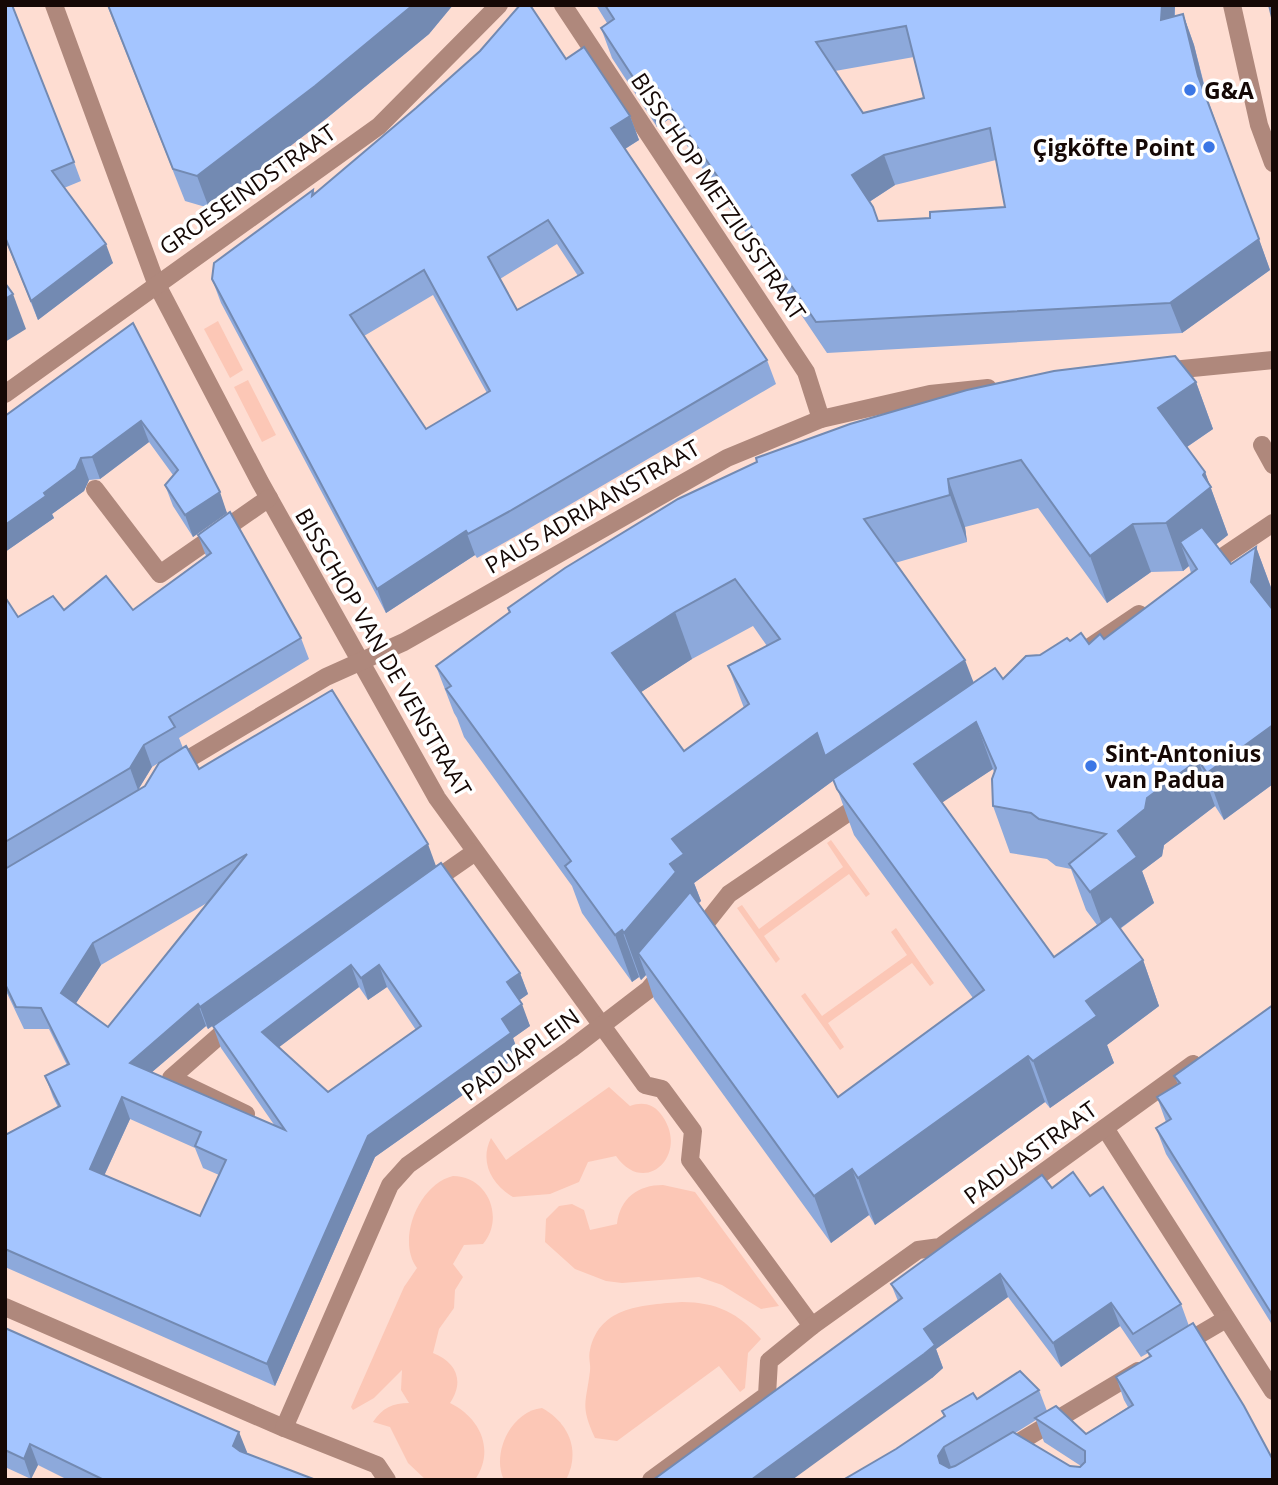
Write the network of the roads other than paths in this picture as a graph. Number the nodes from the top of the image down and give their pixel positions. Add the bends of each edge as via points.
1 (54, 5) edge
2 (499, 5) edge
3 (563, 5) edge
4 (1232, 5) edge
5 (1273, 163) edge
6 (156, 283) junction
7 (1273, 360) edge
8 (1150, 372) edge
9 (1012, 386) edge
10 (5, 394) edge
11 (821, 419) junction
12 (1262, 445) dead end
13 (1273, 466) edge
14 (95, 489) dead end
15 (269, 498) junction
16 (1273, 523) edge
17 (1193, 577) edge
18 (1159, 600) edge
19 (359, 661) junction
20 (1068, 662) edge
21 (158, 776) edge
22 (875, 794) edge
23 (475, 852) junction
24 (414, 895) edge
25 (245, 1015) edge
26 (600, 1027) junction
27 (1208, 1054) edge
28 (246, 1114) edge
29 (1105, 1128) junction
30 (5, 1307) edge
31 (1226, 1319) junction
32 (812, 1326) junction
33 (1273, 1391) edge
34 (284, 1428) junction
35 (1021, 1441) junction
36 (1042, 1454) edge
37 (990, 1460) edge
38 (387, 1480) edge
39 (651, 1480) edge

1 - 6 street, BISSCHOP VAN DE VENSTRAAT
2 - 6 street, GROESEINDSTRAAT via 379,126
3 - 11 street, BISSCHOP METZIUSSTRAAT via 806,372
4 - 5 street via 1259,125
6 - 10 street, GROESEINDSTRAAT
6 - 15 street, BISSCHOP VAN DE VENSTRAAT
7 - 8 street
9 - 11 street, PAUS ADRIAANSTRAAT via 930,394
11 - 19 street, PAUS ADRIAANSTRAAT via 727,457 404,642
12 - 13 street
14 - 15 street via 160,574
15 - 19 street, BISSCHOP VAN DE VENSTRAAT
16 - 17 street
18 - 20 street
19 - 21 street, PAUS ADRIAANSTRAAT
19 - 23 street, BISSCHOP VAN DE VENSTRAAT via 437,798
22 - 26 street via 729,894 648,990
23 - 24 street
23 - 26 street, BISSCHOP VAN DE VENSTRAAT
25 - 28 street via 171,1078
26 - 32 street, PADUAPLEIN via 645,1085 662,1089 693,1131 690,1160
26 - 34 street, PADUAPLEIN via 398,1174
27 - 29 street, PADUASTRAAT
29 - 31 street
29 - 32 street, PADUASTRAAT via 940,1247 918,1250
30 - 34 street
31 - 33 street
31 - 35 street
32 - 39 street via 769,1361 766,1395
34 - 38 street via 377,1465
35 - 36 street
35 - 37 street

